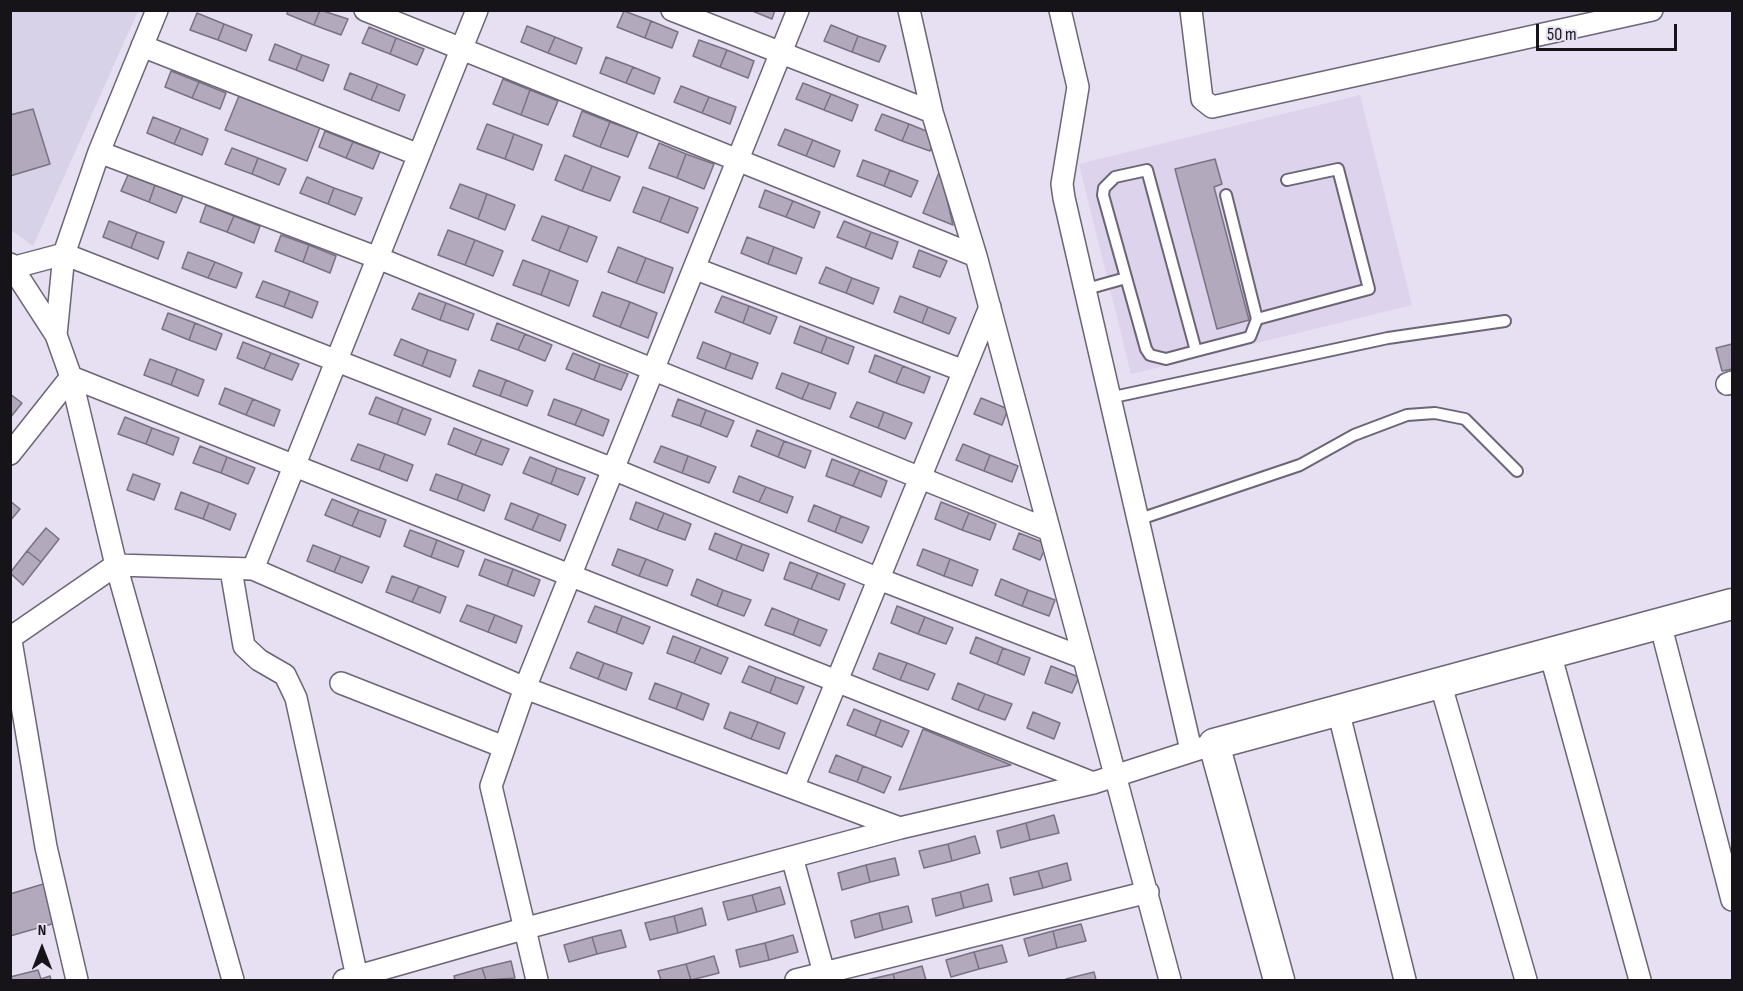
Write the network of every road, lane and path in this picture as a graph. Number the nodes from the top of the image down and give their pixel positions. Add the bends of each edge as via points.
1 (157, 10) edge
2 (364, 10) edge
3 (477, 10) edge
4 (672, 10) edge
5 (798, 10) edge
6 (909, 10) edge
7 (1060, 10) edge
8 (1191, 10) edge
9 (1652, 10) edge
10 (142, 46) junction
11 (461, 49) junction
12 (781, 53) junction
13 (932, 112) junction
14 (99, 152) junction
15 (419, 155) junction
16 (736, 159) junction
17 (1287, 180) dead end
18 (1226, 195) dead end
19 (64, 254) junction
20 (976, 256) junction
21 (378, 258) junction
22 (12, 268) edge
23 (696, 269) junction
24 (1126, 278) junction
25 (1083, 290) junction
26 (990, 308) junction
27 (1257, 319) junction
28 (1505, 321) dead end
29 (56, 336) junction
30 (1196, 351) junction
31 (337, 361) junction
32 (655, 368) junction
33 (964, 371) junction
34 (71, 377) junction
35 (1108, 398) junction
36 (10, 454) edge
37 (295, 466) junction
38 (613, 469) junction
39 (1517, 471) dead end
40 (920, 477) junction
41 (1137, 520) junction
42 (1049, 530) junction
43 (116, 565) junction
44 (253, 569) junction
45 (231, 570) junction
46 (570, 576) junction
47 (879, 579) junction
48 (1732, 604) edge
49 (1660, 623) junction
50 (11, 636) edge
51 (1550, 653) junction
52 (1081, 657) junction
53 (837, 682) junction
54 (1440, 682) junction
55 (341, 683) dead end
56 (525, 688) junction
57 (1338, 710) junction
58 (504, 747) junction
59 (1202, 747) junction
60 (1114, 775) junction
61 (1093, 783) junction
62 (793, 788) junction
63 (900, 828) junction
64 (792, 857) junction
65 (1148, 892) junction
66 (1732, 900) edge
67 (523, 929) junction
68 (825, 977) edge
69 (350, 979) edge
70 (77, 981) edge
71 (233, 981) edge
72 (537, 981) edge
73 (796, 981) edge
74 (1170, 981) edge
75 (1280, 981) edge
76 (1405, 981) edge
77 (1526, 981) edge
78 (1640, 981) edge

1 - 10 street
2 - 11 street
3 - 11 street
4 - 12 street
5 - 12 street
6 - 13 street
7 - 25 street via 1078,87 1062,184
8 - 9 street via 1202,99 1212,107
10 - 14 street
10 - 15 street
11 - 15 street
11 - 16 street
12 - 13 street
12 - 16 street
13 - 20 street
14 - 19 street
14 - 21 street
15 - 21 street
16 - 20 street
16 - 23 street
17 - 27 lane via 1338,169 1369,289
18 - 27 lane
19 - 22 street
19 - 29 street
19 - 31 street
20 - 26 street
21 - 31 street
21 - 32 street
22 - 29 street
23 - 32 street
23 - 33 street
24 - 25 lane
24 - 30 lane via 1150,355 1166,358
24 - 30 lane via 1104,188 1115,177 1147,170
25 - 35 street
26 - 33 street
26 - 42 street
27 - 30 lane via 1250,337
28 - 35 lane via 1388,338
29 - 34 street
31 - 37 street
31 - 38 street
32 - 38 street
32 - 40 street
33 - 40 street
34 - 36 street
34 - 37 street
34 - 43 street
35 - 41 street
37 - 44 street
37 - 46 street
38 - 46 street
38 - 47 street
39 - 41 lane via 1465,419 1435,413 1407,415 1354,435 1300,465
40 - 42 street
40 - 47 street
41 - 59 street
42 - 52 street
43 - 45 street
43 - 50 street
43 - 71 street
44 - 45 street
44 - 56 street
45 - 69 street via 244,646 285,675 296,698
46 - 53 street
46 - 56 street
47 - 52 street
47 - 53 street
48 - 49 street
49 - 51 street
49 - 66 street
50 - 70 street via 46,847
51 - 54 street
51 - 78 street
52 - 60 street
53 - 61 street
53 - 62 street
54 - 57 street
54 - 77 street
55 - 58 street
56 - 58 street
56 - 62 street
57 - 59 street
57 - 76 street
58 - 67 street via 491,786
59 - 60 street
59 - 75 street
60 - 61 street
60 - 65 street
61 - 63 street
62 - 63 street
63 - 64 street
64 - 67 street
64 - 68 street
65 - 68 street
65 - 74 street
67 - 69 street
67 - 72 street
68 - 73 street

